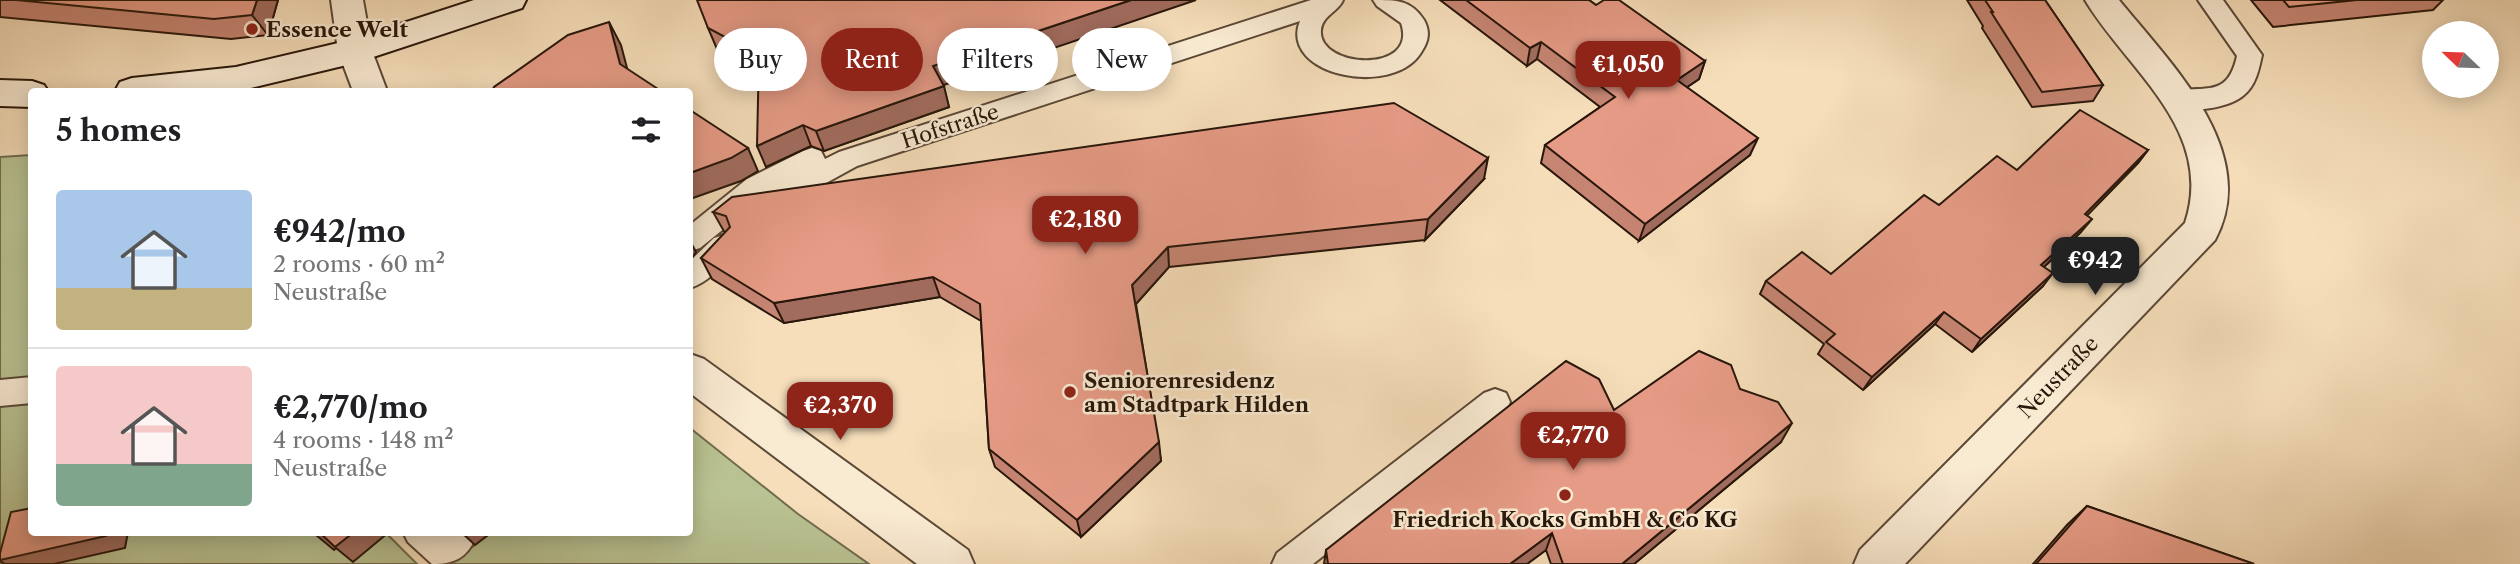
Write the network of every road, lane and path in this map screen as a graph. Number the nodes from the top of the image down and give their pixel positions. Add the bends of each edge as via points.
1 (347, 0) edge
2 (510, 0) edge
3 (1385, 0) edge
4 (2101, 0) edge
5 (2210, 0) edge
6 (1333, 1) edge
7 (355, 51) junction
8 (158, 88) edge
9 (368, 88) edge
10 (0, 93) edge
11 (28, 94) edge
12 (2178, 100) junction
13 (829, 149) edge
14 (777, 200) edge
15 (693, 238) edge
16 (724, 246) edge
17 (693, 274) edge
18 (693, 373) edge
19 (28, 390) edge
20 (0, 393) edge
21 (1495, 402) dead end
22 (423, 536) edge
23 (459, 539) dead end
24 (952, 564) edge
25 (1288, 564) edge
26 (1876, 564) edge

1 - 7 street
2 - 7 street
3 - 6 lane, Hofstraße via 1406,13 1416,36 1404,59 1373,71 1337,66 1312,46 1310,21
4 - 12 street, Neustraße
5 - 12 lane via 2250,55 2247,73 2239,88 2219,96
6 - 14 lane, Hofstraße via 848,159
7 - 8 street via 236,79
7 - 9 street
10 - 11 street
12 - 26 street, Neustraße via 2208,156 2211,194 2202,230
13 - 15 lane via 756,186
16 - 17 lane
18 - 24 street
19 - 20 lane
21 - 25 lane
22 - 23 lane via 442,553

